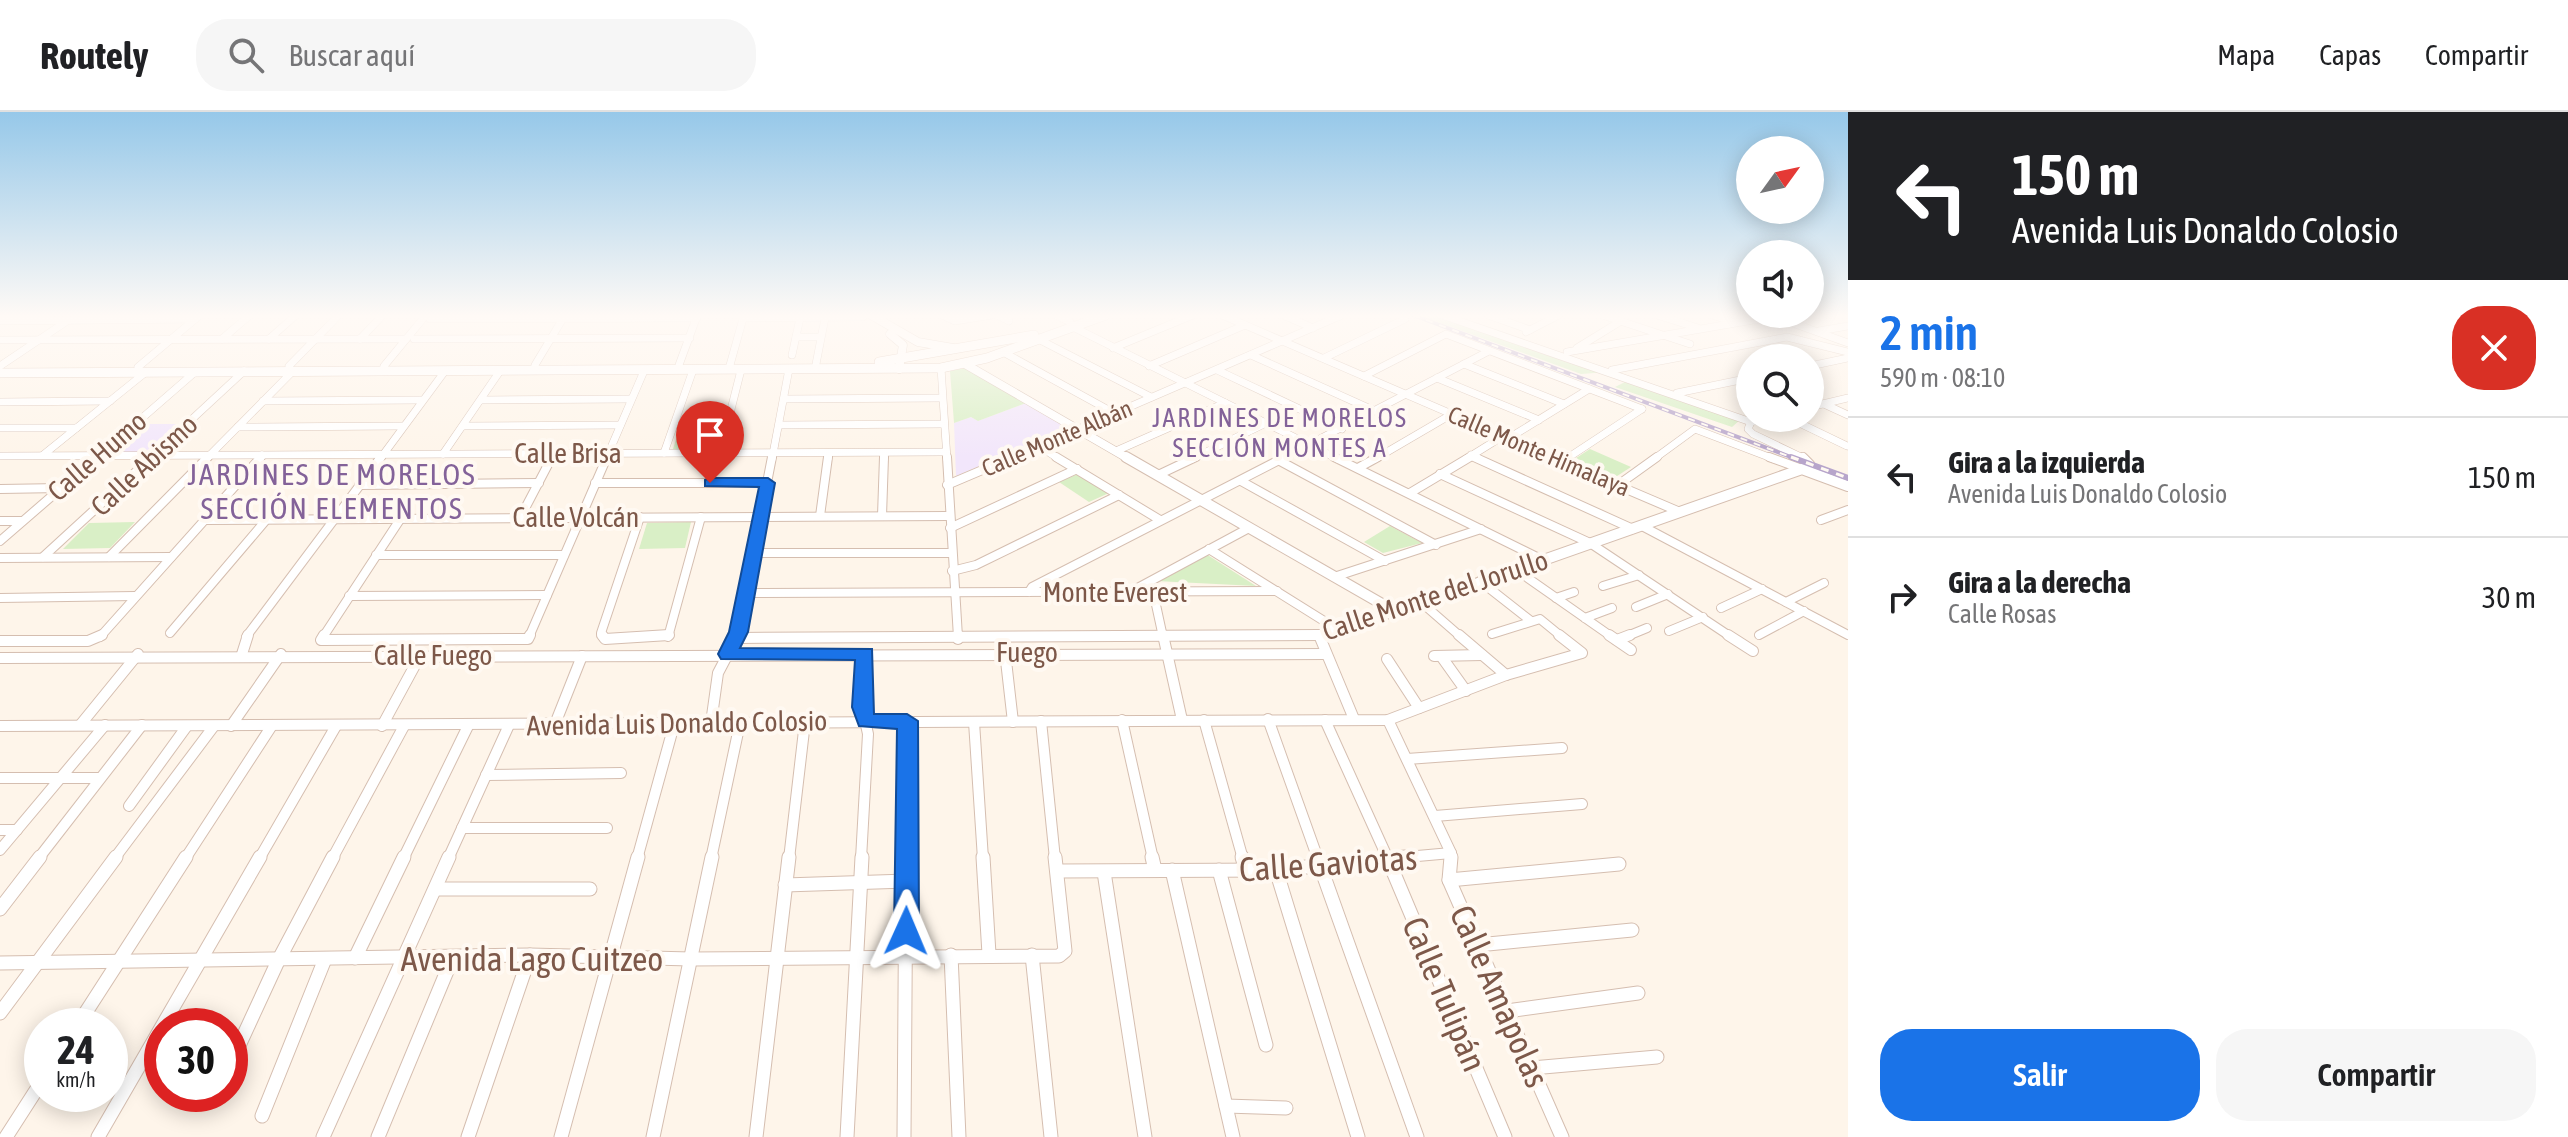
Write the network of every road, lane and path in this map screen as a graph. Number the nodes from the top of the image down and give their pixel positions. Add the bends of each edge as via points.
1 (148, 363) edge
2 (295, 363) edge
3 (391, 363) edge
4 (905, 363) edge
5 (969, 363) edge
6 (1023, 363) edge
7 (1084, 363) edge
8 (1143, 363) edge
9 (1156, 363) edge
10 (1233, 363) edge
11 (1268, 363) edge
12 (1335, 363) edge
13 (1390, 363) edge
14 (1520, 363) edge
15 (1585, 363) edge
16 (1652, 363) edge
17 (816, 364) joint
18 (900, 364) junction
19 (965, 364) junction
20 (1464, 364) joint
21 (535, 365) joint
22 (679, 365) joint
23 (730, 365) joint
24 (388, 366) junction
25 (1149, 366) junction
26 (291, 368) junction
27 (550, 368) junction
28 (941, 368) junction
29 (0, 369) edge
30 (142, 369) junction
31 (174, 369) junction
32 (268, 369) junction
33 (789, 369) junction
34 (693, 370) junction
35 (741, 370) junction
36 (1217, 370) junction
37 (244, 371) junction
38 (445, 371) junction
39 (500, 371) junction
40 (644, 371) junction
41 (1609, 371) junction
42 (195, 372) junction
43 (1364, 376) junction
44 (1437, 378) junction
45 (1736, 381) edge
46 (1186, 384) junction
47 (1589, 389) junction
48 (1673, 393) junction
49 (1407, 394) junction
50 (1151, 397) junction
51 (942, 398) junction
52 (631, 399) junction
53 (784, 399) junction
54 (1847, 399) edge
55 (421, 400) junction
56 (481, 400) junction
57 (110, 401) junction
58 (263, 401) junction
59 (0, 402) edge
60 (1225, 403) junction
61 (1564, 404) junction
62 (1824, 404) joint
63 (1375, 411) junction
64 (1114, 413) junction
65 (1452, 414) junction
66 (1848, 415) edge
67 (1736, 416) edge
68 (1539, 420) junction
69 (1266, 423) junction
70 (943, 424) junction
71 (620, 425) junction
72 (779, 425) junction
73 (402, 426) junction
74 (464, 426) junction
75 (238, 427) junction
76 (0, 428) edge
77 (76, 428) junction
78 (1077, 429) junction
79 (1342, 429) junction
80 (1751, 432) edge
81 (1818, 432) edge
82 (1506, 437) junction
83 (1312, 445) junction
84 (1039, 446) junction
85 (1847, 446) edge
86 (1116, 451) junction
87 (944, 452) junction
88 (554, 453) junction
89 (608, 453) junction
90 (664, 453) junction
91 (720, 453) junction
92 (773, 453) junction
93 (829, 453) junction
94 (884, 453) junction
95 (443, 454) junction
96 (262, 455) junction
97 (381, 455) junction
98 (1471, 455) junction
99 (0, 456) edge
100 (42, 456) junction
101 (99, 456) junction
102 (154, 456) junction
103 (209, 456) junction
104 (1280, 461) junction
105 (1562, 461) junction
106 (1358, 468) junction
107 (1077, 469) junction
108 (1802, 469) junction
109 (1440, 474) junction
110 (1158, 475) junction
111 (1241, 481) junction
112 (539, 483) junction
113 (595, 483) junction
114 (768, 483) junction
115 (359, 485) junction
116 (947, 485) junction
117 (1618, 485) junction
118 (1848, 486) edge
119 (61, 488) junction
120 (0, 489) edge
121 (1410, 493) junction
122 (1119, 495) junction
123 (1201, 500) junction
124 (1848, 510) edge
125 (1680, 512) junction
126 (761, 516) junction
127 (820, 516) junction
128 (882, 516) junction
129 (948, 516) junction
130 (640, 517) junction
131 (701, 517) junction
132 (401, 518) junction
133 (520, 518) junction
134 (581, 518) junction
135 (267, 519) junction
136 (334, 519) junction
137 (205, 520) junction
138 (1160, 520) junction
139 (1821, 520) dead end
140 (0, 521) edge
141 (22, 521) junction
142 (950, 528) junction
143 (1249, 528) junction
144 (1638, 528) junction
145 (1481, 529) junction
146 (0, 541) edge
147 (1590, 543) junction
148 (1436, 545) junction
149 (1209, 549) junction
150 (753, 553) junction
151 (951, 553) junction
152 (376, 555) junction
153 (564, 555) junction
154 (43, 557) junction
155 (109, 557) junction
156 (171, 557) junction
157 (0, 558) edge
158 (1543, 560) junction
159 (1385, 561) junction
160 (1515, 569) junction
161 (952, 571) junction
162 (1639, 575) junction
163 (1334, 577) junction
164 (1480, 581) junction
165 (1824, 583) dead end
166 (1603, 586) dead end
167 (1762, 589) junction
168 (953, 591) junction
169 (1131, 591) junction
170 (1153, 591) junction
171 (1277, 591) junction
172 (1029, 592) junction
173 (1574, 592) dead end
174 (747, 593) junction
175 (1668, 594) junction
176 (547, 595) junction
177 (135, 596) junction
178 (349, 596) junction
179 (0, 598) edge
180 (1556, 598) junction
181 (1786, 602) junction
182 (1422, 603) junction
183 (1636, 607) dead end
184 (1612, 608) dead end
185 (1721, 608) dead end
186 (1804, 611) junction
187 (1396, 612) junction
188 (1703, 617) junction
189 (1585, 618) junction
190 (1531, 621) junction
191 (1647, 628) dead end
192 (1340, 631) junction
193 (1669, 631) dead end
194 (170, 633) dead end
195 (1492, 634) dead end
196 (1319, 635) junction
197 (1759, 635) dead end
198 (1848, 635) edge
199 (958, 637) junction
200 (1164, 637) junction
201 (737, 638) junction
202 (1617, 640) junction
203 (0, 641) edge
204 (1631, 650) dead end
205 (1753, 651) dead end
206 (1005, 652) junction
207 (1167, 652) junction
208 (961, 653) junction
209 (138, 654) junction
210 (242, 654) junction
211 (281, 654) junction
212 (728, 654) junction
213 (865, 654) junction
214 (1326, 654) junction
215 (1483, 655) junction
216 (420, 656) junction
217 (582, 656) junction
218 (0, 658) edge
219 (1387, 659) dead end
220 (1506, 675) junction
221 (1466, 691) junction
222 (1419, 708) junction
223 (1268, 719) junction
224 (1354, 719) junction
225 (1122, 720) junction
226 (1182, 720) junction
227 (1204, 720) junction
228 (1325, 720) junction
229 (1388, 720) junction
230 (866, 721) junction
231 (907, 721) junction
232 (1041, 721) junction
233 (805, 722) junction
234 (974, 722) junction
235 (1013, 722) junction
236 (711, 723) junction
237 (740, 723) junction
238 (81, 724) junction
239 (469, 724) junction
240 (555, 724) junction
241 (105, 725) junction
242 (142, 725) junction
243 (509, 725) junction
244 (674, 725) junction
245 (0, 726) edge
246 (187, 726) junction
247 (214, 726) junction
248 (231, 726) junction
249 (336, 726) junction
250 (382, 726) junction
251 (404, 726) junction
252 (271, 727) junction
253 (1562, 748) dead end
254 (1407, 759) junction
255 (621, 773) dead end
256 (486, 775) junction
257 (0, 778) edge
258 (62, 778) junction
259 (100, 778) junction
260 (1582, 804) dead end
261 (129, 806) dead end
262 (1435, 816) junction
263 (462, 828) junction
264 (607, 828) dead end
265 (0, 830) edge
266 (17, 830) junction
267 (0, 850) edge
268 (1451, 853) junction
269 (1388, 859) junction
270 (1619, 864) dead end
271 (1321, 867) junction
272 (1155, 870) junction
273 (1172, 870) junction
274 (1219, 870) junction
275 (1246, 870) junction
276 (1276, 870) junction
277 (1058, 871) junction
278 (1104, 872) junction
279 (1449, 880) junction
280 (907, 881) junction
281 (859, 883) junction
282 (785, 885) junction
283 (436, 889) junction
284 (590, 889) dead end
285 (0, 909) edge
286 (1632, 930) dead end
287 (1478, 945) junction
288 (989, 954) junction
289 (530, 955) junction
290 (951, 955) junction
291 (1032, 955) junction
292 (777, 956) junction
293 (906, 956) junction
294 (406, 957) junction
295 (855, 957) junction
296 (355, 958) junction
297 (611, 958) junction
298 (325, 959) junction
299 (452, 959) junction
300 (691, 959) junction
301 (198, 961) junction
302 (278, 961) junction
303 (36, 962) junction
304 (118, 962) junction
305 (0, 963) edge
306 (1638, 993) dead end
307 (89, 1008) edge
308 (1507, 1011) junction
309 (0, 1013) edge
310 (248, 1026) edge
311 (1266, 1045) dead end
312 (1657, 1057) dead end
313 (1532, 1068) junction
314 (1226, 1106) junction
315 (1286, 1108) dead end
316 (24, 1109) edge
317 (262, 1116) dead end
318 (6, 1137) edge
319 (98, 1137) edge
320 (323, 1137) edge
321 (378, 1137) edge
322 (468, 1137) edge
323 (561, 1137) edge
324 (653, 1137) edge
325 (756, 1137) edge
326 (847, 1137) edge
327 (904, 1137) edge
328 (959, 1137) edge
329 (1051, 1137) edge
330 (1145, 1137) edge
331 (1233, 1137) edge
332 (1358, 1137) edge
333 (1417, 1137) edge
334 (1505, 1137) edge
335 (1562, 1137) edge

1 - 30 street
2 - 26 street
3 - 24 street
4 - 18 main road
5 - 19 main road
6 - 64 street
7 - 50 street
8 - 25 street
9 - 25 street
10 - 36 street, Calle Monte Albán
11 - 63 street
12 - 43 street, Calle Monte Himalaya
13 - 43 street
14 - 47 street
15 - 41 street
16 - 41 street
17 - 18 main road
17 - 23 main road
18 - 28 main road
18 - 33 main road
19 - 28 main road
19 - 78 street
20 - 44 street
20 - 61 street
21 - 24 main road
21 - 27 main road
22 - 23 main road
22 - 27 main road
24 - 26 main road
25 - 46 street
26 - 32 main road
26 - 38 main road
26 - 58 street
27 - 39 main road
27 - 40 main road
28 - 51 street
29 - 30 main road
30 - 31 main road
30 - 57 street
31 - 32 main road
31 - 42 main road
32 - 37 main road
33 - 35 main road
33 - 53 street
34 - 35 main road
34 - 40 main road
34 - 90 street
35 - 91 street
36 - 46 street, Calle Monte Albán
36 - 79 street
37 - 42 main road
37 - 102 street, Calle Abismo
38 - 39 main road
38 - 55 street
39 - 56 street
40 - 52 street
41 - 48 street
42 - 101 street, Calle Humo
43 - 49 street, Calle Monte Himalaya
44 - 49 street
44 - 68 street
45 - 48 street
46 - 50 street, Calle Monte Albán
46 - 60 street
47 - 61 street
47 - 105 street via 1642,409
48 - 67 street
49 - 63 street
49 - 65 street, Calle Monte Himalaya
50 - 64 street, Calle Monte Albán
51 - 53 street
51 - 70 street
52 - 56 street
52 - 71 street
53 - 72 street
54 - 62 street
55 - 58 street
55 - 73 street
56 - 74 street
57 - 59 street
57 - 77 street
58 - 75 street
60 - 69 street
60 - 86 street
61 - 68 street
62 - 66 street
63 - 79 street
64 - 78 street, Calle Monte Albán
65 - 82 street, Calle Monte Himalaya
65 - 106 street
68 - 82 street
69 - 83 street
69 - 110 street
70 - 72 street
70 - 87 street
71 - 74 street
71 - 89 street
72 - 92 street
73 - 75 street
73 - 97 street
74 - 95 street
75 - 103 street
76 - 77 street
77 - 100 street
78 - 84 street, Calle Monte Albán
78 - 86 street
79 - 83 street
80 - 108 street via 1807,458 1810,464
81 - 85 street
82 - 98 street
82 - 105 street, Calle Monte Himalaya
83 - 104 street
83 - 106 street
84 - 107 street
84 - 116 street, Calle Monte Albán
86 - 110 street
87 - 94 street, Calle Brisa
87 - 116 street
88 - 89 street, Calle Brisa
88 - 95 street, Calle Brisa
88 - 112 street
89 - 90 street, Calle Brisa
89 - 113 street
90 - 91 street, Calle Brisa
91 - 92 street, Calle Brisa
92 - 93 street, Calle Brisa
92 - 114 street
93 - 94 street, Calle Brisa
93 - 127 street
94 - 128 street
95 - 97 street, Calle Brisa
96 - 97 street, Calle Brisa
96 - 103 street, Calle Brisa
96 - 137 street
97 - 115 street
98 - 109 street
98 - 144 street
99 - 100 street, Calle Brisa
100 - 101 street, Calle Brisa
101 - 102 street, Calle Brisa
101 - 119 street, Calle Humo
102 - 103 street, Calle Brisa
102 - 154 street, Calle Abismo
103 - 155 street
104 - 111 street
104 - 148 street
105 - 117 street, Calle Monte Himalaya
106 - 121 street
107 - 122 street
107 - 142 street
108 - 117 street via 1695,429
108 - 118 street
108 - 125 street, Calle Monte del Jorullo
109 - 121 street
109 - 147 street
110 - 123 street
111 - 123 street
111 - 159 street
112 - 115 street
112 - 133 street
113 - 114 street
113 - 134 street
114 - 126 street
115 - 136 street
116 - 129 street
117 - 125 street, Calle Monte Himalaya
119 - 120 street
119 - 141 street, Calle Humo
121 - 145 street
122 - 138 street
122 - 161 street via 976,565
123 - 138 street
123 - 143 street
124 - 139 street
125 - 144 street, Calle Monte del Jorullo
126 - 127 street, Calle Volcán
126 - 131 street, Calle Volcán
126 - 150 street
127 - 128 street, Calle Volcán
128 - 129 street, Calle Volcán
129 - 142 street
130 - 131 street, Calle Volcán
130 - 131 street via 601,633 605,639 668,637
130 - 134 street, Calle Volcán
132 - 133 street, Calle Volcán
132 - 136 street, Calle Volcán
132 - 152 street
133 - 134 street, Calle Volcán
134 - 153 street
135 - 136 street, Calle Volcán
135 - 137 street, Calle Volcán
135 - 194 street
136 - 210 street via 244,640
137 - 156 street
138 - 172 street
140 - 141 street
141 - 146 street, Calle Humo
142 - 151 street
143 - 149 street
143 - 163 street
144 - 147 street, Calle Monte del Jorullo
144 - 167 street
145 - 148 street
145 - 158 street
147 - 158 street, Calle Monte del Jorullo
147 - 162 street
148 - 159 street
149 - 169 street
149 - 171 street
150 - 151 street
150 - 174 street
151 - 161 street
152 - 153 street
152 - 178 street
153 - 176 street
154 - 155 street
154 - 157 street
155 - 156 street
156 - 177 street
158 - 160 street, Calle Monte del Jorullo
159 - 163 street
160 - 164 street, Calle Monte del Jorullo
160 - 180 street
161 - 168 street
162 - 166 street
162 - 175 street
163 - 187 street
164 - 182 street, Calle Monte del Jorullo
164 - 190 street
165 - 181 street
167 - 181 street
167 - 185 street
168 - 172 street, Monte Everest
168 - 174 street, Monte Everest
168 - 199 street
169 - 170 street, Monte Everest
169 - 172 street, Monte Everest
170 - 171 street, Monte Everest
170 - 200 street
171 - 192 street
173 - 180 street
174 - 201 street
175 - 183 street
175 - 188 street
176 - 178 street
176 - 178 street, Calle Fuego via 528,639 321,640
177 - 179 street
177 - 203 street via 96,640
180 - 189 street
181 - 186 street
182 - 187 street, Calle Monte del Jorullo
182 - 215 street
184 - 189 street
186 - 197 street
186 - 198 street
187 - 192 street, Calle Monte del Jorullo
188 - 193 street
188 - 205 street
189 - 202 street
190 - 195 street
190 - 220 street, Avenida Luis Donaldo Colosio via 1543,620 1582,653
191 - 202 street
192 - 196 street, Calle Monte del Jorullo
196 - 200 street, Calle Monte del Jorullo
196 - 214 street
199 - 200 street, Calle Monte del Jorullo
199 - 201 street, Calle Monte del Jorullo
199 - 208 street
200 - 207 street
201 - 212 street
202 - 204 street
206 - 207 street, Fuego
206 - 208 street, Fuego
206 - 235 street
207 - 214 street, Fuego
207 - 226 street
208 - 213 street, Fuego
209 - 210 street, Calle Fuego
209 - 218 street
209 - 238 street
210 - 211 street, Calle Fuego
211 - 216 street, Calle Fuego
211 - 248 street
212 - 213 street, Fuego
212 - 217 street, Calle Fuego
212 - 236 street via 718,673
213 - 230 street
214 - 224 street
215 - 220 street
215 - 221 street via 1437,656
216 - 217 street, Calle Fuego
216 - 250 street
217 - 240 street
219 - 222 street
220 - 221 street, Avenida Luis Donaldo Colosio
221 - 222 street, Avenida Luis Donaldo Colosio
222 - 229 street, Avenida Luis Donaldo Colosio
223 - 227 street, Avenida Luis Donaldo Colosio
223 - 228 street, Avenida Luis Donaldo Colosio
223 - 271 street
224 - 228 street, Avenida Luis Donaldo Colosio
224 - 229 street, Avenida Luis Donaldo Colosio
225 - 226 street, Avenida Luis Donaldo Colosio
225 - 232 street, Avenida Luis Donaldo Colosio
225 - 272 street
226 - 227 street, Avenida Luis Donaldo Colosio
227 - 275 street
228 - 269 street, Calle Tulipán
229 - 254 street, Calle Gaviotas
230 - 231 street, Avenida Luis Donaldo Colosio
230 - 233 street, Avenida Luis Donaldo Colosio
230 - 281 street
231 - 234 street, Avenida Luis Donaldo Colosio
231 - 280 street
232 - 235 street, Avenida Luis Donaldo Colosio
232 - 277 street
233 - 237 street, Avenida Luis Donaldo Colosio
233 - 282 street
234 - 235 street, Avenida Luis Donaldo Colosio
234 - 288 street
236 - 237 street, Avenida Luis Donaldo Colosio
236 - 244 street, Avenida Luis Donaldo Colosio
237 - 300 street
238 - 241 street, Avenida Luis Donaldo Colosio
238 - 245 street, Avenida Luis Donaldo Colosio
239 - 243 street, Avenida Luis Donaldo Colosio
239 - 251 street, Avenida Luis Donaldo Colosio
239 - 296 street
240 - 243 street, Avenida Luis Donaldo Colosio
240 - 244 street, Avenida Luis Donaldo Colosio
241 - 242 street, Avenida Luis Donaldo Colosio
241 - 258 street
242 - 246 street, Avenida Luis Donaldo Colosio
242 - 259 street
243 - 256 street
244 - 297 street
246 - 247 street, Avenida Luis Donaldo Colosio
246 - 261 street
247 - 248 street, Avenida Luis Donaldo Colosio
247 - 303 street
248 - 252 street, Avenida Luis Donaldo Colosio
249 - 250 street, Avenida Luis Donaldo Colosio
249 - 252 street, Avenida Luis Donaldo Colosio
249 - 301 street
250 - 251 street, Avenida Luis Donaldo Colosio
251 - 302 street
252 - 304 street
253 - 254 street
254 - 262 street, Calle Gaviotas
255 - 256 street
256 - 263 street
257 - 258 street
258 - 259 street
258 - 266 street
259 - 285 street
260 - 262 street
262 - 268 street, Calle Gaviotas
263 - 264 street
263 - 283 street
265 - 266 street
266 - 267 street
268 - 269 street, Calle Gaviotas
268 - 279 street, Calle Amapolas
269 - 271 street, Calle Gaviotas
269 - 334 street, Calle Tulipán
270 - 279 street
271 - 276 street, Calle Gaviotas
271 - 333 street
272 - 273 street, Calle Gaviotas
272 - 278 street, Calle Gaviotas
273 - 274 street, Calle Gaviotas
273 - 314 street
274 - 275 street, Calle Gaviotas
274 - 311 street
275 - 276 street, Calle Gaviotas
276 - 332 street
277 - 278 street, Calle Gaviotas
277 - 291 street, Avenida Lago Cuitzeo via 1064,954
278 - 330 street
279 - 287 street, Calle Amapolas
280 - 281 street
280 - 293 street
281 - 282 street
281 - 295 street
282 - 292 street
283 - 284 street
283 - 294 street
286 - 287 street
287 - 308 street, Calle Amapolas
288 - 290 street, Avenida Lago Cuitzeo
288 - 291 street, Avenida Lago Cuitzeo
289 - 297 street, Avenida Lago Cuitzeo
289 - 299 street, Avenida Lago Cuitzeo
289 - 322 street
290 - 293 street, Avenida Lago Cuitzeo
290 - 328 street
291 - 329 street
292 - 295 street, Avenida Lago Cuitzeo
292 - 300 street, Avenida Lago Cuitzeo
292 - 325 street
293 - 295 street, Avenida Lago Cuitzeo
293 - 327 street
294 - 296 street, Avenida Lago Cuitzeo
294 - 299 street, Avenida Lago Cuitzeo
294 - 320 street
295 - 326 street
296 - 298 street, Avenida Lago Cuitzeo
297 - 300 street, Avenida Lago Cuitzeo
297 - 323 street
298 - 302 street, Avenida Lago Cuitzeo
298 - 317 street
299 - 321 street
300 - 324 street
301 - 302 street, Avenida Lago Cuitzeo
301 - 304 street, Avenida Lago Cuitzeo
301 - 319 street
302 - 310 street
303 - 304 street, Avenida Lago Cuitzeo
303 - 305 street, Avenida Lago Cuitzeo
303 - 309 street
304 - 307 street
306 - 308 street
308 - 313 street, Calle Amapolas
312 - 313 street
313 - 335 street, Calle Amapolas
314 - 315 street
314 - 331 street
316 - 318 street

